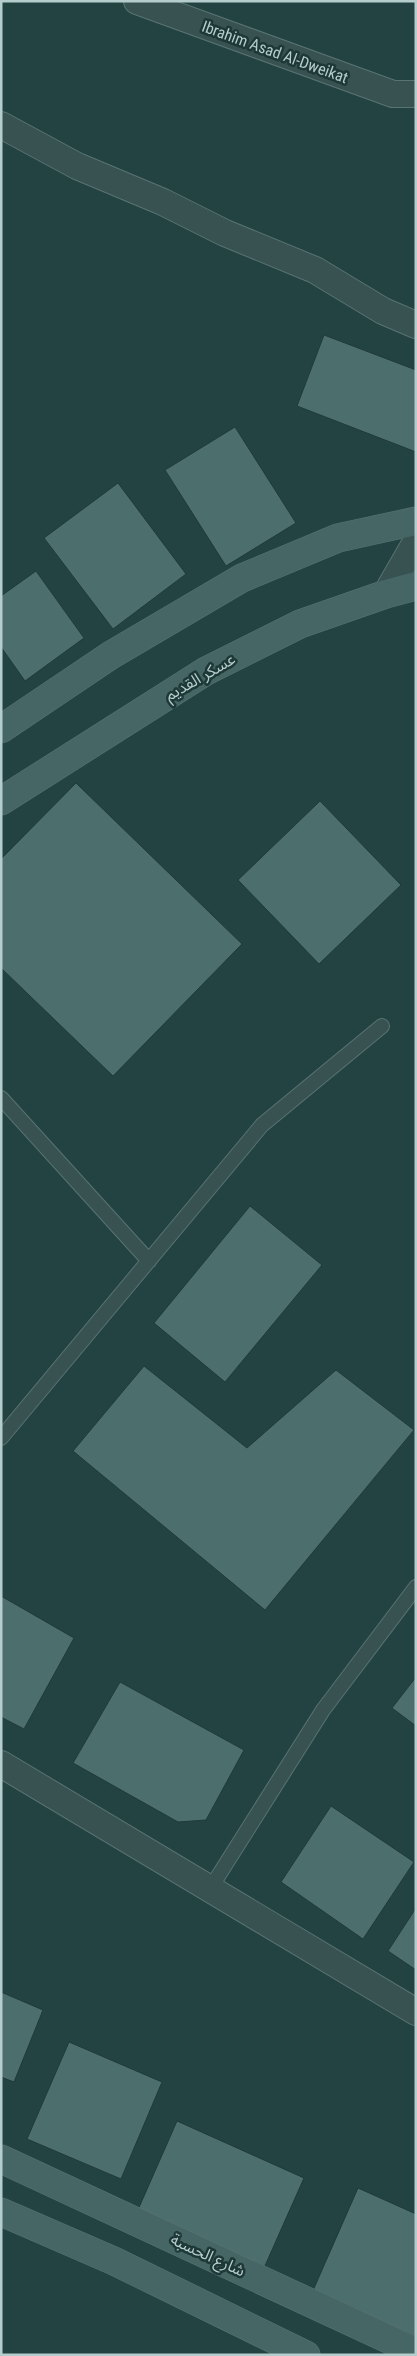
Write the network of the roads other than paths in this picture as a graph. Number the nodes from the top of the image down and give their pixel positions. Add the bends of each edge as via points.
1 (136, 1) edge
2 (416, 94) edge
3 (1, 125) edge
4 (416, 324) edge
5 (416, 520) edge
6 (416, 542) edge
7 (416, 586) edge
8 (386, 594) junction
9 (1, 728) edge
10 (1, 802) edge
11 (382, 1026) dead end
12 (1, 1098) edge
13 (149, 1261) junction
14 (1, 1438) edge
15 (416, 1587) edge
16 (1, 1764) edge
17 (210, 1889) junction
18 (416, 2012) edge
19 (1, 2159) edge
20 (1, 2212) edge
21 (416, 2352) edge
22 (306, 2355) edge

1 - 2 street, Ibrahim Asad Al-Dweikat via 393,94
3 - 4 street via 77,166 315,270 382,311
5 - 9 street via 338,538 242,578 111,655
6 - 8 street
7 - 8 street, عسكر القديم
8 - 10 street, عسكر القديم via 300,624 206,671
11 - 13 lane via 262,1125
12 - 13 lane
13 - 14 lane
15 - 17 lane via 324,1710
16 - 17 street
17 - 18 street
19 - 21 street, شارع الحسبة
20 - 22 street via 114,2261

